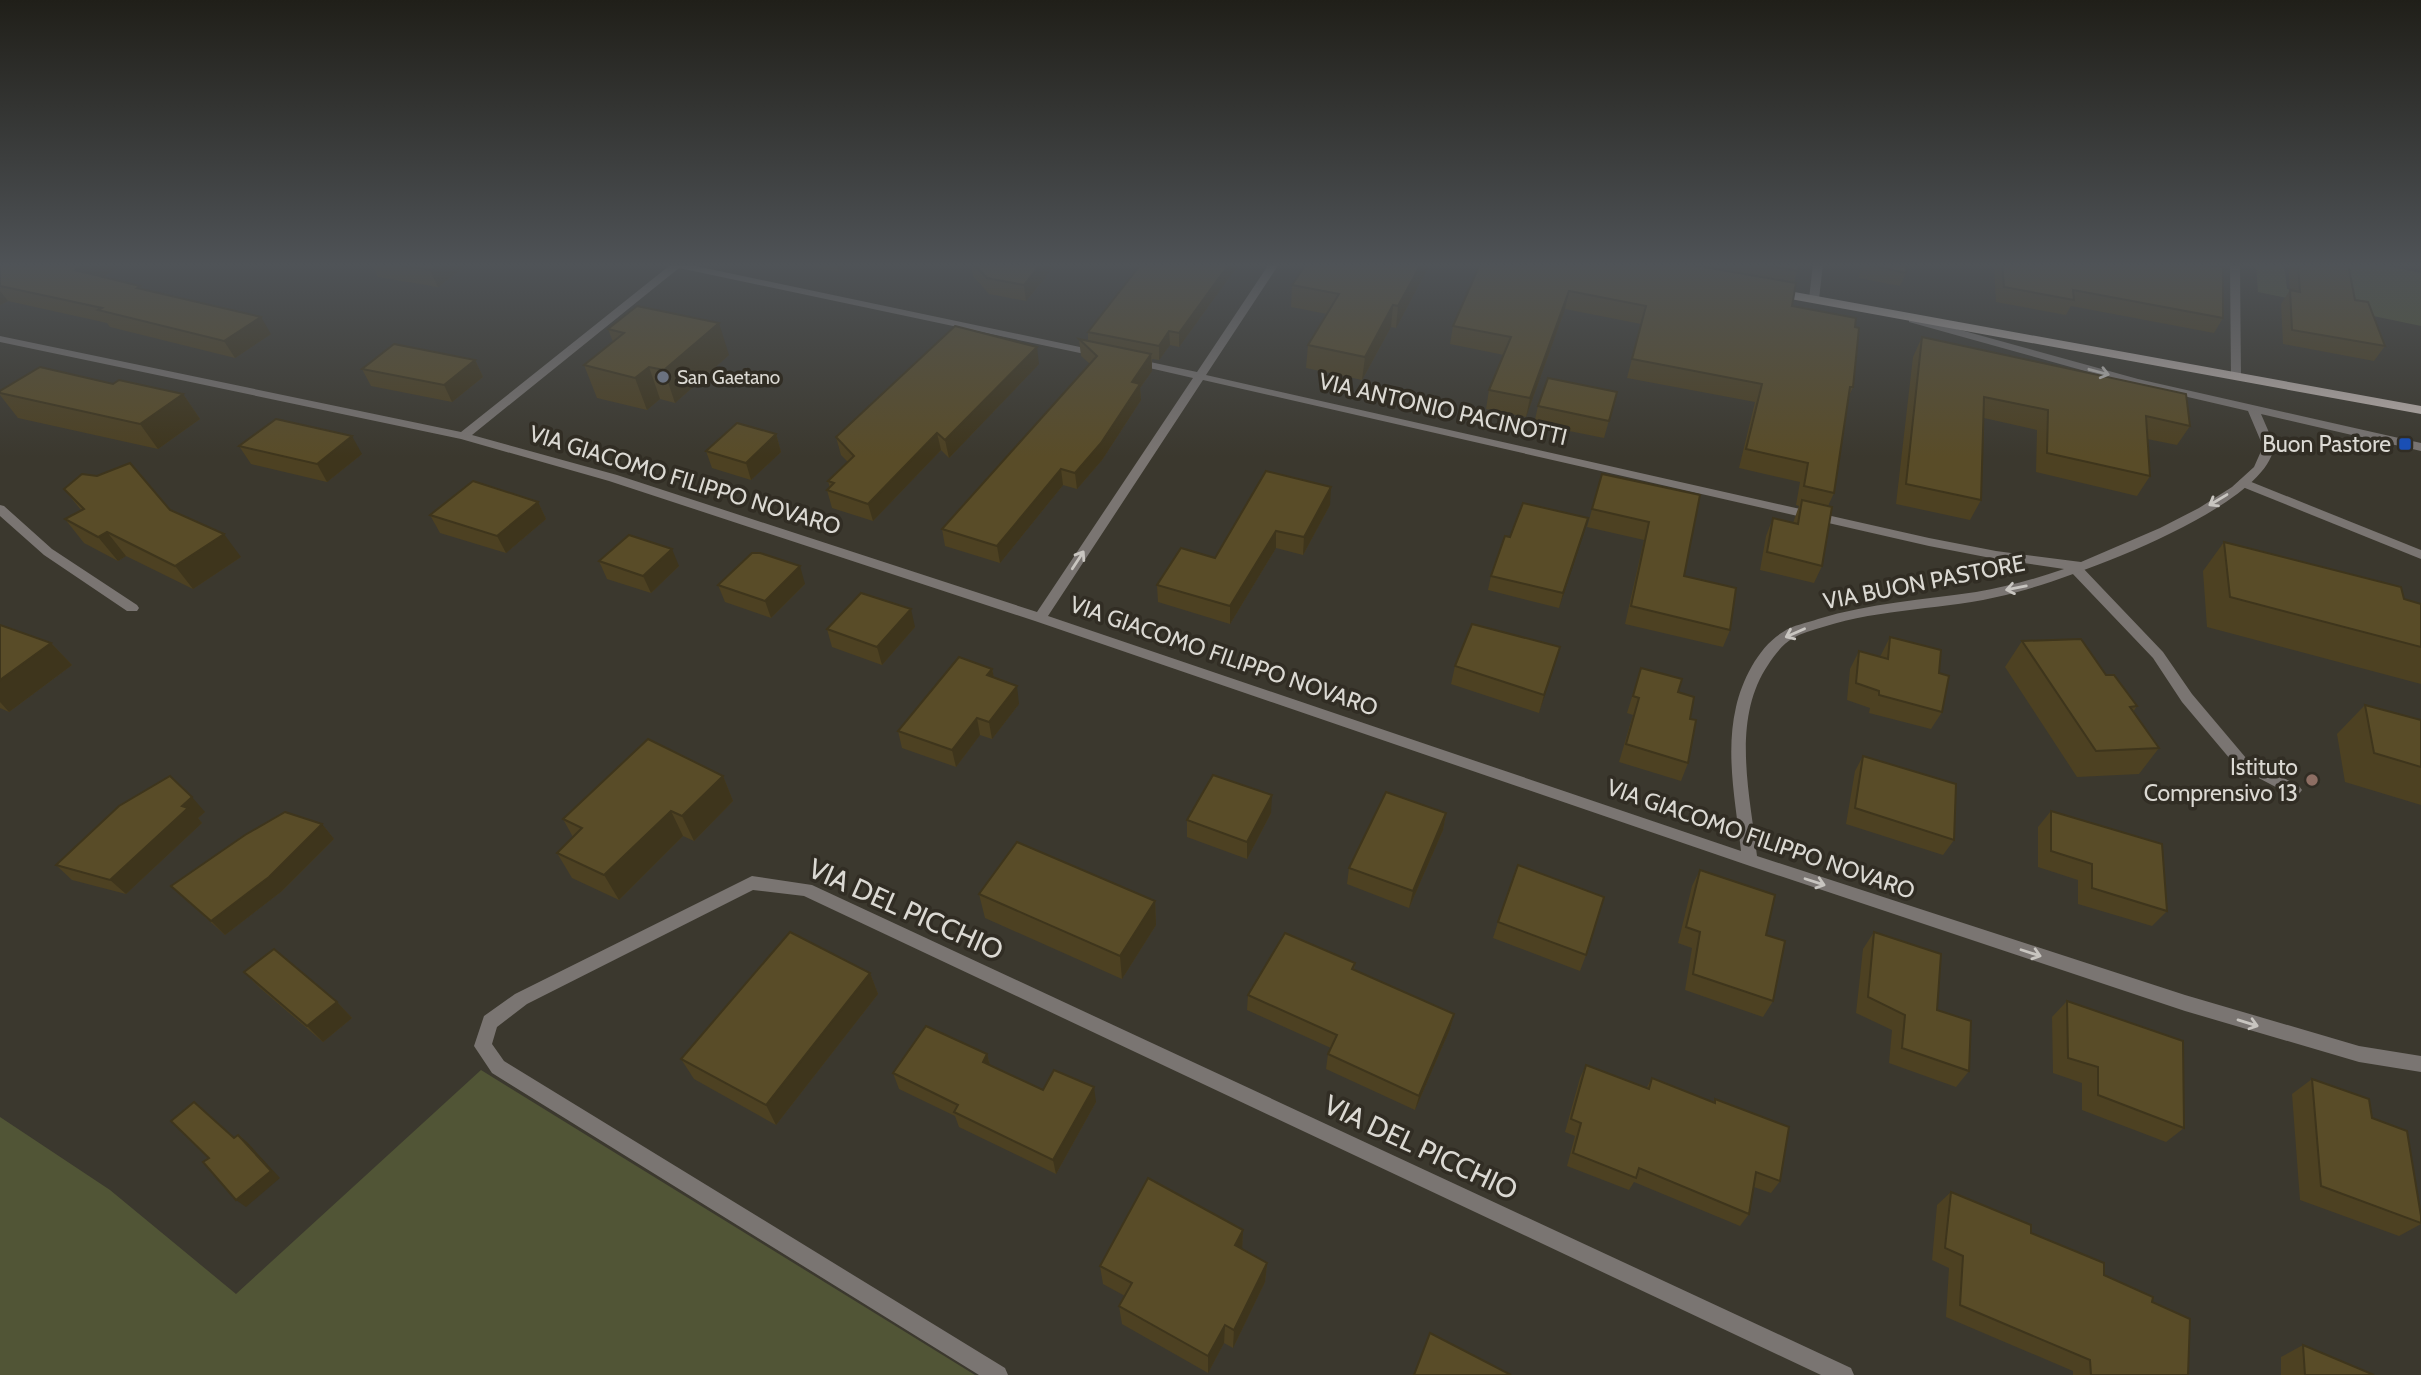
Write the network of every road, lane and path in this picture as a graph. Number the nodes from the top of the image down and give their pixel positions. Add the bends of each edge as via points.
1 (596, 328) edge
2 (978, 328) edge
3 (1231, 328) edge
4 (1946, 328) edge
5 (1972, 328) edge
6 (2236, 328) edge
7 (0, 339) edge
8 (2119, 356) junction
9 (1114, 357) edge
10 (1127, 360) edge
11 (1199, 375) junction
12 (2236, 377) junction
13 (2136, 382) junction
14 (2253, 409) junction
15 (2421, 410) edge
16 (463, 436) junction
17 (2421, 447) edge
18 (2244, 483) junction
19 (0, 509) edge
20 (2421, 555) edge
21 (2079, 568) junction
22 (132, 608) dead end
23 (1040, 618) junction
24 (2294, 790) dead end
25 (1750, 860) junction
26 (2421, 1064) edge
27 (999, 1375) edge
28 (1844, 1375) edge

1 - 16 street
2 - 9 street
3 - 11 street
4 -> 13 street
5 - 8 main road
6 - 12 street
7 - 16 street, VIA GIACOMO FILIPPO NOVARO
8 - 12 main road
8 - 13 street via 2121,372
10 - 11 street, VIA ANTONIO PACINOTTI
11 - 21 street, VIA ANTONIO PACINOTTI via 1929,542
23 -> 11 street
12 - 15 main road
13 - 14 street
14 - 17 street
14 - 18 street, VIA BUON PASTORE via 2268,448 2262,466
16 - 23 street, VIA GIACOMO FILIPPO NOVARO via 613,478
18 - 20 street
18 -> 21 street, VIA BUON PASTORE via 2188,519
19 - 22 street via 48,552
21 - 24 street via 2158,655 2241,762
21 -> 25 street, VIA BUON PASTORE via 2028,586 1833,618 1786,636 1760,665 1743,698 1739,735
23 - 25 street, VIA GIACOMO FILIPPO NOVARO
25 -> 26 street, VIA GIACOMO FILIPPO NOVARO via 2255,1026 2359,1054
27 - 28 street, VIA DEL PICCHIO via 498,1067 483,1046 490,1022 521,999 752,883 806,890

